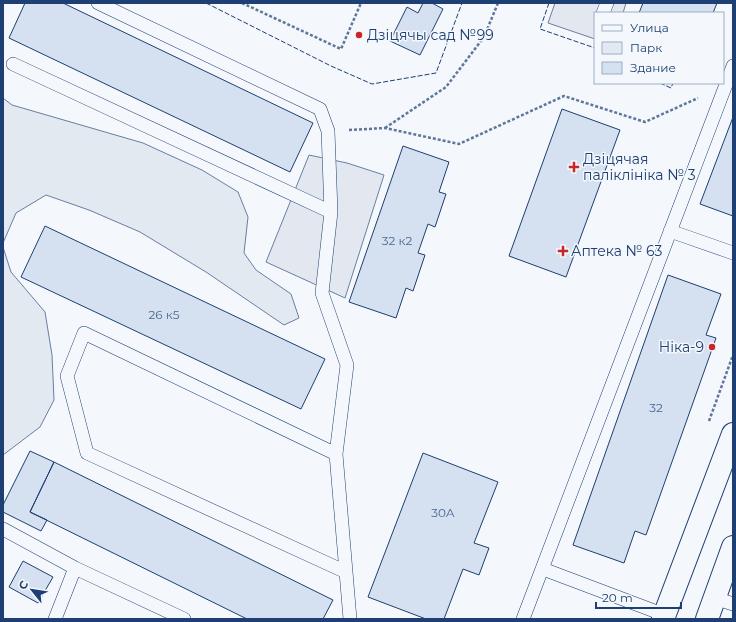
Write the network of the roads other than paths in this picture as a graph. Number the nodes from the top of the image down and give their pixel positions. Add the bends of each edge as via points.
1 (98, 3) edge
2 (13, 64) dead end
3 (733, 66) edge
4 (331, 212) junction
5 (670, 231) junction
6 (733, 253) edge
7 (733, 434) edge
8 (336, 454) junction
9 (3, 529) edge
10 (733, 547) edge
11 (75, 568) junction
12 (543, 569) junction
13 (346, 572) junction
14 (724, 601) edge
15 (664, 617) edge
16 (54, 619) edge
17 (184, 619) edge
18 (350, 619) edge
19 (524, 619) edge
20 (707, 619) edge

1 - 4 lane via 320,109 328,131
2 - 4 lane
3 - 5 lane
4 - 8 lane via 322,293 346,365
5 - 6 lane
5 - 12 lane
7 - 15 main road
8 - 13 lane
8 - 13 lane via 84,333 67,376 87,453
9 - 11 lane
10 - 14 main road
11 - 16 lane
11 - 17 lane
12 - 15 lane
12 - 19 lane
13 - 18 lane
14 - 20 main road

